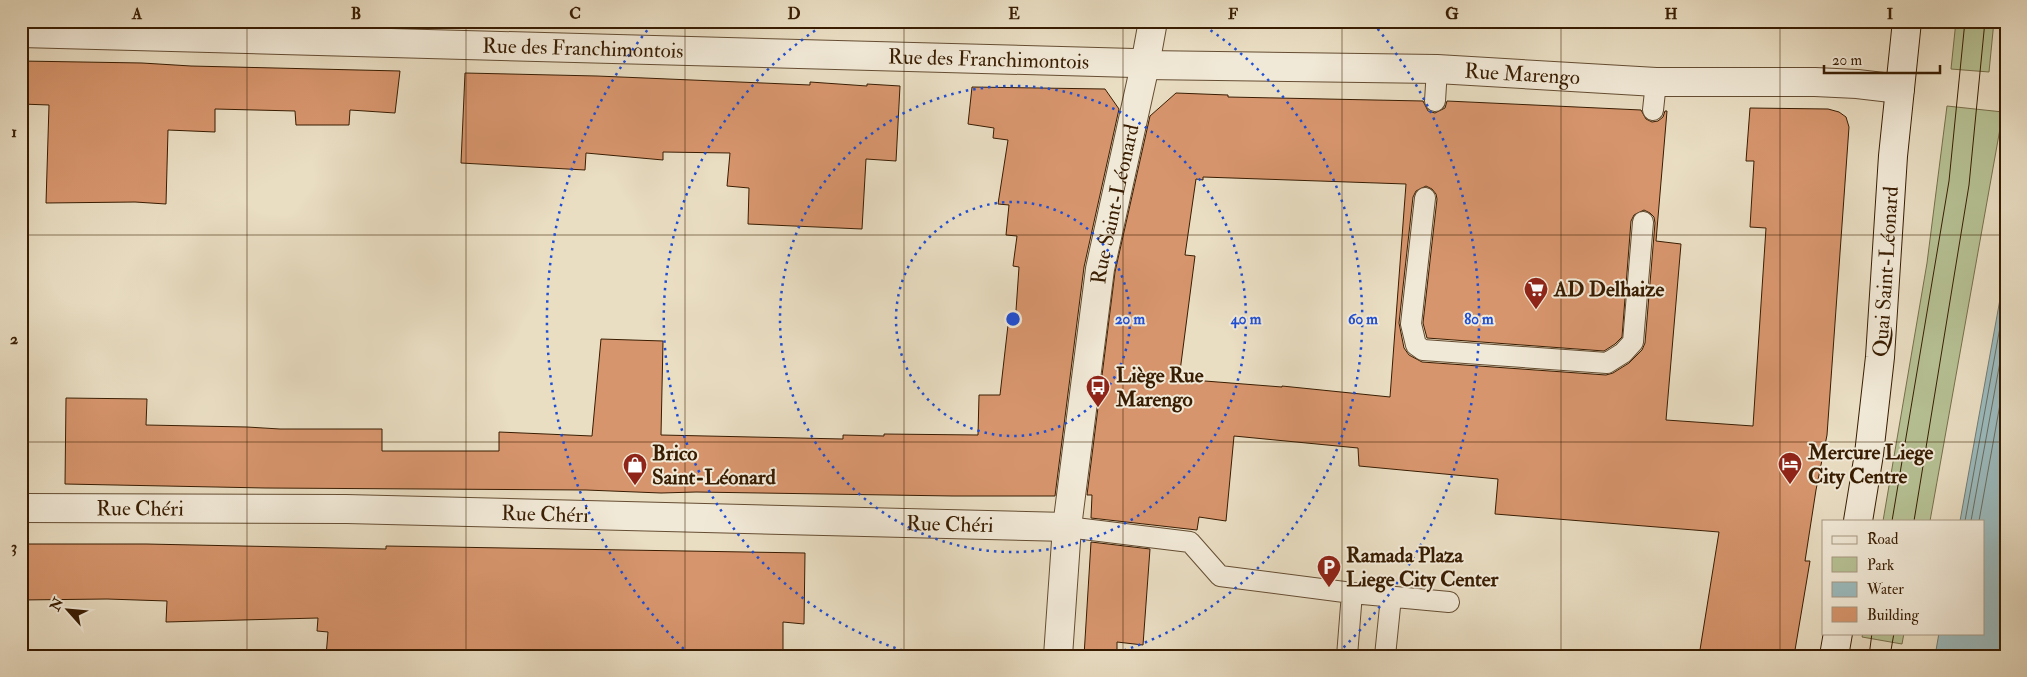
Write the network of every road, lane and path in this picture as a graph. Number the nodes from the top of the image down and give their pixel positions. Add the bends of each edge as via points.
1 (1153, 21) edge
2 (1908, 21) edge
3 (21, 33) edge
4 (1145, 65) junction
5 (1437, 69) junction
6 (1656, 82) junction
7 (1900, 89) junction
8 (1435, 100) dead end
9 (1654, 110) dead end
10 (1425, 198) dead end
11 (1642, 222) dead end
12 (21, 508) edge
13 (1858, 520) edge
14 (1067, 527) junction
15 (1352, 593) junction
16 (1391, 596) junction
17 (1449, 602) dead end
18 (1838, 634) edge
19 (1058, 656) edge
20 (1347, 656) edge
21 (1385, 656) edge
22 (1834, 656) edge

1 - 4 street, Rue Saint-Léonard
2 - 7 street, Quai Saint-Léonard
3 - 4 street, Rue des Franchimontois
4 - 5 street, Rue Marengo
4 - 14 street, Rue Saint-Léonard via 1100,270
5 - 6 street, Rue Marengo
5 - 8 lane
6 - 7 street, Rue Marengo via 1815,82
6 - 9 lane
7 - 13 street, Quai Saint-Léonard via 1880,357
10 - 11 lane via 1411,324 1416,345 1423,350 1607,363 1633,342
12 - 14 street, Rue Chéri via 346,508
14 - 15 lane via 1190,542 1220,576
14 - 19 street, Rue Saint-Léonard
15 - 16 lane
15 - 20 lane
16 - 17 lane
16 - 21 lane
18 - 22 street

